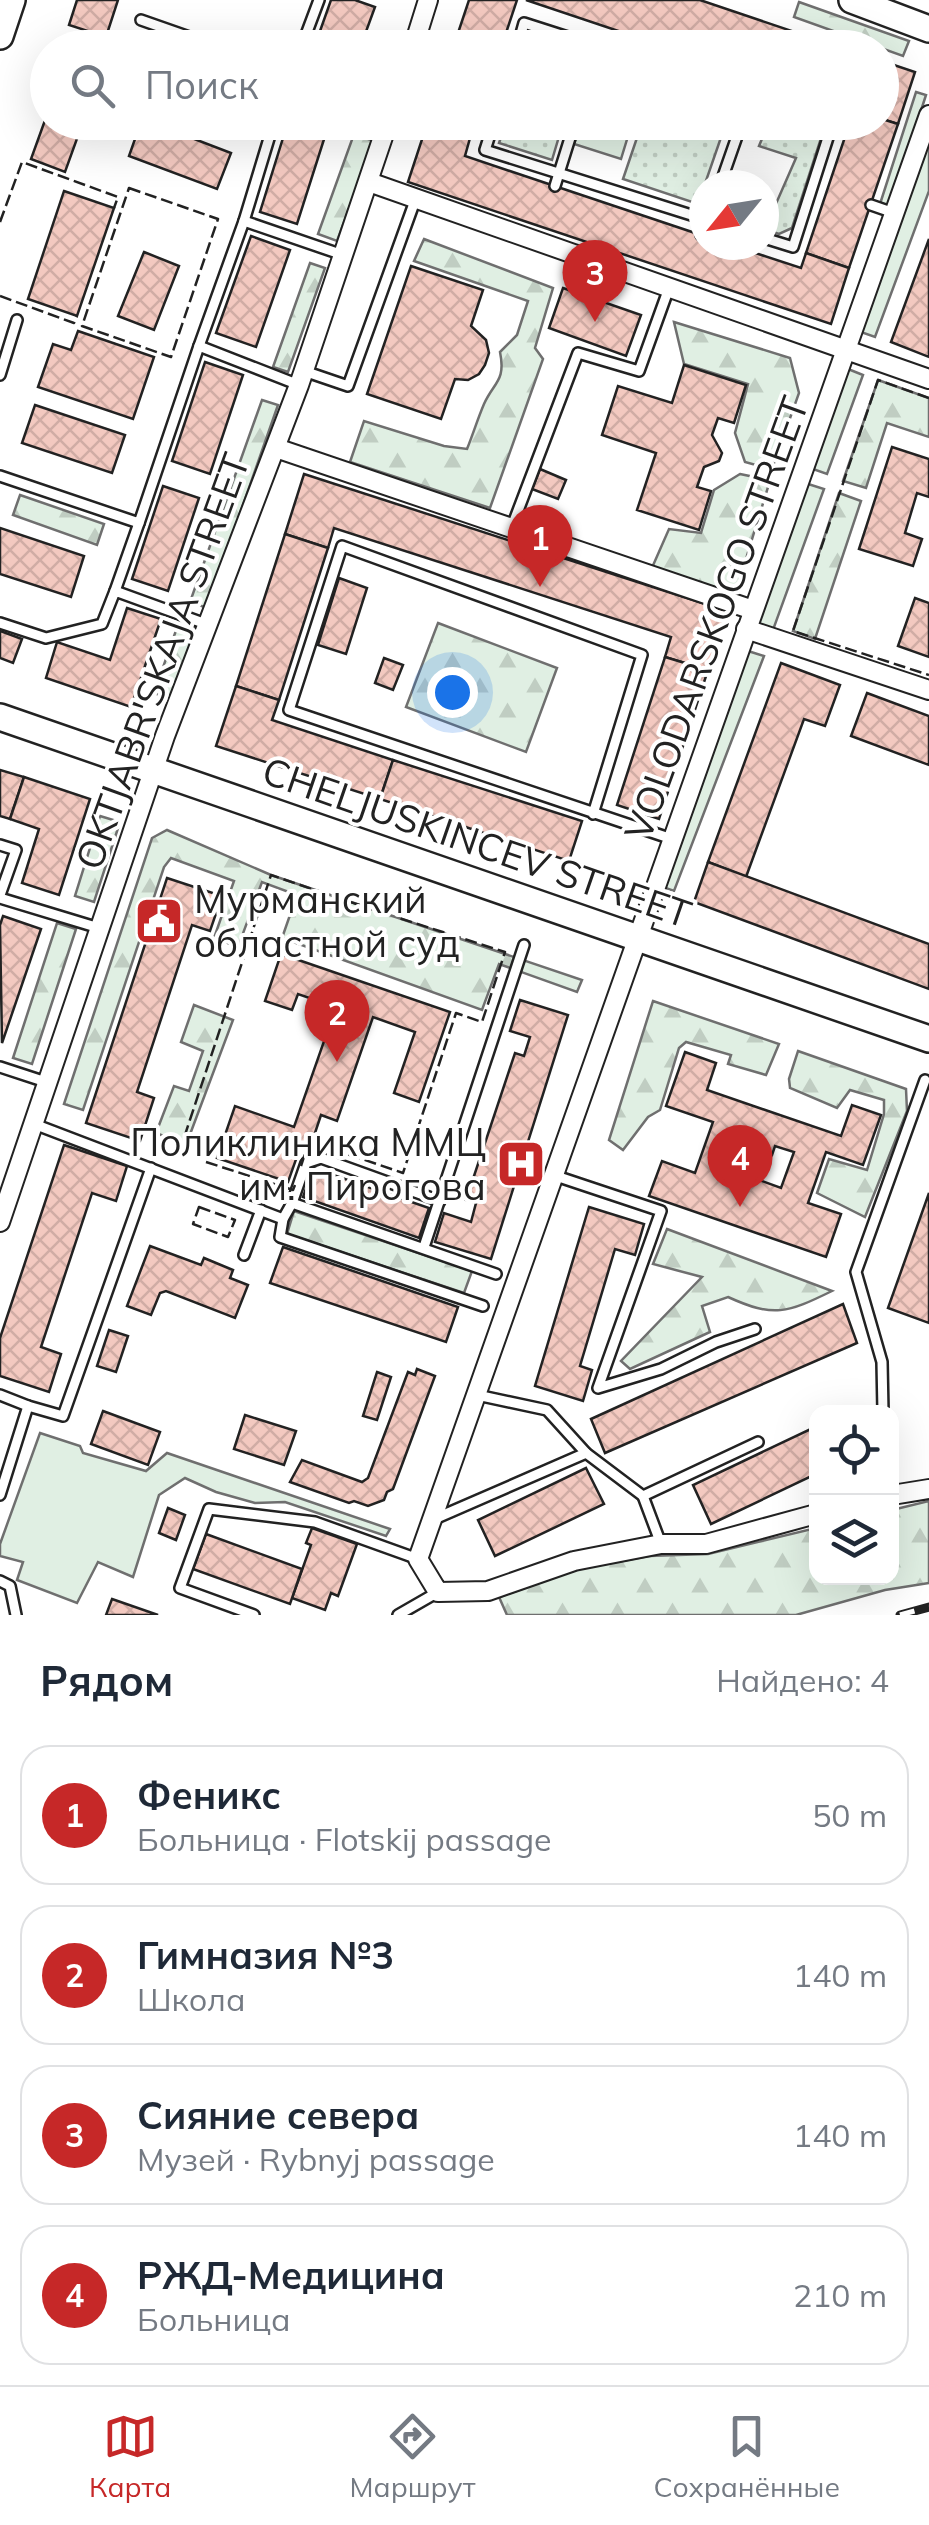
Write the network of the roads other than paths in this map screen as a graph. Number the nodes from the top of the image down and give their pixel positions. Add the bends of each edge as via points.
1 (12, 0) edge
2 (319, 0) edge
3 (428, 0) edge
4 (852, 0) edge
5 (141, 20) dead end
6 (929, 29) edge
7 (170, 30) edge
8 (308, 30) edge
9 (418, 30) edge
10 (522, 30) edge
11 (546, 30) edge
12 (0, 36) edge
13 (929, 114) edge
14 (269, 140) edge
15 (383, 140) edge
16 (488, 140) edge
17 (569, 140) edge
18 (736, 140) edge
19 (827, 140) edge
20 (725, 170) edge
21 (559, 173) junction
22 (369, 182) junction
23 (813, 185) junction
24 (554, 186) dead end
25 (827, 190) dead end
26 (416, 198) junction
27 (870, 205) dead end
28 (689, 214) edge
29 (894, 214) junction
30 (244, 222) junction
31 (779, 243) edge
32 (344, 255) junction
33 (679, 287) junction
34 (18, 320) dead end
35 (199, 346) junction
36 (846, 350) junction
37 (0, 374) edge
38 (302, 378) junction
39 (929, 379) edge
40 (276, 448) junction
41 (0, 476) edge
42 (139, 523) junction
43 (511, 529) junction
44 (115, 591) junction
45 (752, 610) junction
46 (0, 623) edge
47 (206, 624) junction
48 (746, 629) junction
49 (929, 690) edge
50 (0, 717) edge
51 (154, 770) junction
52 (593, 814) junction
53 (672, 840) junction
54 (0, 845) edge
55 (0, 896) edge
56 (99, 928) junction
57 (637, 938) junction
58 (524, 944) dead end
59 (929, 1040) edge
60 (0, 1067) edge
61 (926, 1080) dead end
62 (48, 1084) junction
63 (34, 1124) junction
64 (151, 1168) junction
65 (552, 1176) junction
66 (440, 1201) junction
67 (292, 1203) junction
68 (261, 1210) junction
69 (283, 1219) junction
70 (0, 1222) edge
71 (424, 1247) junction
72 (244, 1255) dead end
73 (496, 1274) dead end
74 (483, 1306) dead end
75 (755, 1329) dead end
76 (0, 1394) edge
77 (475, 1395) junction
78 (883, 1405) edge
79 (28, 1406) junction
80 (758, 1442) dead end
81 (586, 1453) junction
82 (929, 1489) edge
83 (899, 1494) edge
84 (0, 1495) edge
85 (644, 1496) junction
86 (809, 1516) edge
87 (432, 1520) junction
88 (662, 1544) junction
89 (418, 1558) junction
90 (0, 1581) edge
91 (438, 1592) junction
92 (16, 1615) edge
93 (254, 1615) edge
94 (398, 1615) edge

1 - 12 main road
2 - 8 lane
3 - 9 street
4 - 6 main road
5 - 7 lane
10 - 11 lane via 524,23
13 - 29 street, VOLODARSKOGO STREET
14 - 30 lane
15 - 22 street, OKTJABR'SKAJA STREET
16 - 21 lane via 485,150
17 - 21 lane
18 - 20 lane
19 - 23 lane
21 - 24 lane
21 - 28 lane
22 - 26 street
22 - 32 street, OKTJABR'SKAJA STREET
23 - 25 lane
23 - 31 lane via 793,248
26 - 33 street
26 - 38 lane via 348,386
27 - 29 lane
29 - 36 street, VOLODARSKOGO STREET
30 - 32 lane
30 - 35 lane
32 - 38 street, OKTJABR'SKAJA STREET
33 - 36 street
33 - 43 lane via 639,371 578,353
34 - 37 lane
35 - 38 lane
35 - 42 lane
36 - 39 street
36 - 45 street, VOLODARSKOGO STREET
38 - 40 street, OKTJABR'SKAJA STREET
40 - 43 street
40 - 47 street, OKTJABR'SKAJA STREET
41 - 42 lane
42 - 44 lane
43 - 45 street
44 - 46 lane via 102,624 46,638
44 - 47 lane
45 - 48 street, VOLODARSKOGO STREET
47 - 51 street, OKTJABR'SKAJA STREET
48 - 49 street
48 - 53 street, VOLODARSKOGO STREET
50 - 51 main road, CHELJUSKINCEV STREET
51 - 56 street, OKTJABR'SKAJA STREET
51 - 57 main road, CHELJUSKINCEV STREET
52 - 52 lane via 289,710 342,546 642,655
52 - 53 lane
53 - 57 street, VOLODARSKOGO STREET
54 - 55 lane via 16,850
55 - 56 lane
56 - 62 street, OKTJABR'SKAJA STREET
57 - 59 main road, CHELJUSKINCEV STREET
57 - 65 street, VOLODARSKOGO STREET
58 - 66 lane
60 - 62 lane
61 - 78 lane via 856,1272 882,1362
62 - 63 street, OKTJABR'SKAJA STREET
63 - 64 lane
63 - 70 street, OKTJABR'SKAJA STREET
64 - 68 lane
64 - 79 lane via 64,1416
65 - 75 lane via 661,1211 598,1388
65 - 77 street, VOLODARSKOGO STREET
66 - 67 lane via 320,1158 306,1162
66 - 71 lane
67 - 69 lane
67 - 71 lane
68 - 69 lane
68 - 72 lane
69 - 74 lane via 280,1237
71 - 73 lane
76 - 79 lane
77 - 81 lane via 547,1410
77 - 87 street, VOLODARSKOGO STREET
79 - 84 lane
80 - 85 lane
81 - 85 lane
81 - 87 lane
82 - 83 street
85 - 88 lane
86 - 88 street via 706,1544
87 - 89 street, VOLODARSKOGO STREET
88 - 91 street via 574,1561 488,1592
89 - 91 street
89 - 93 lane via 314,1522 209,1509 180,1588
90 - 92 lane via 10,1586
91 - 94 lane

